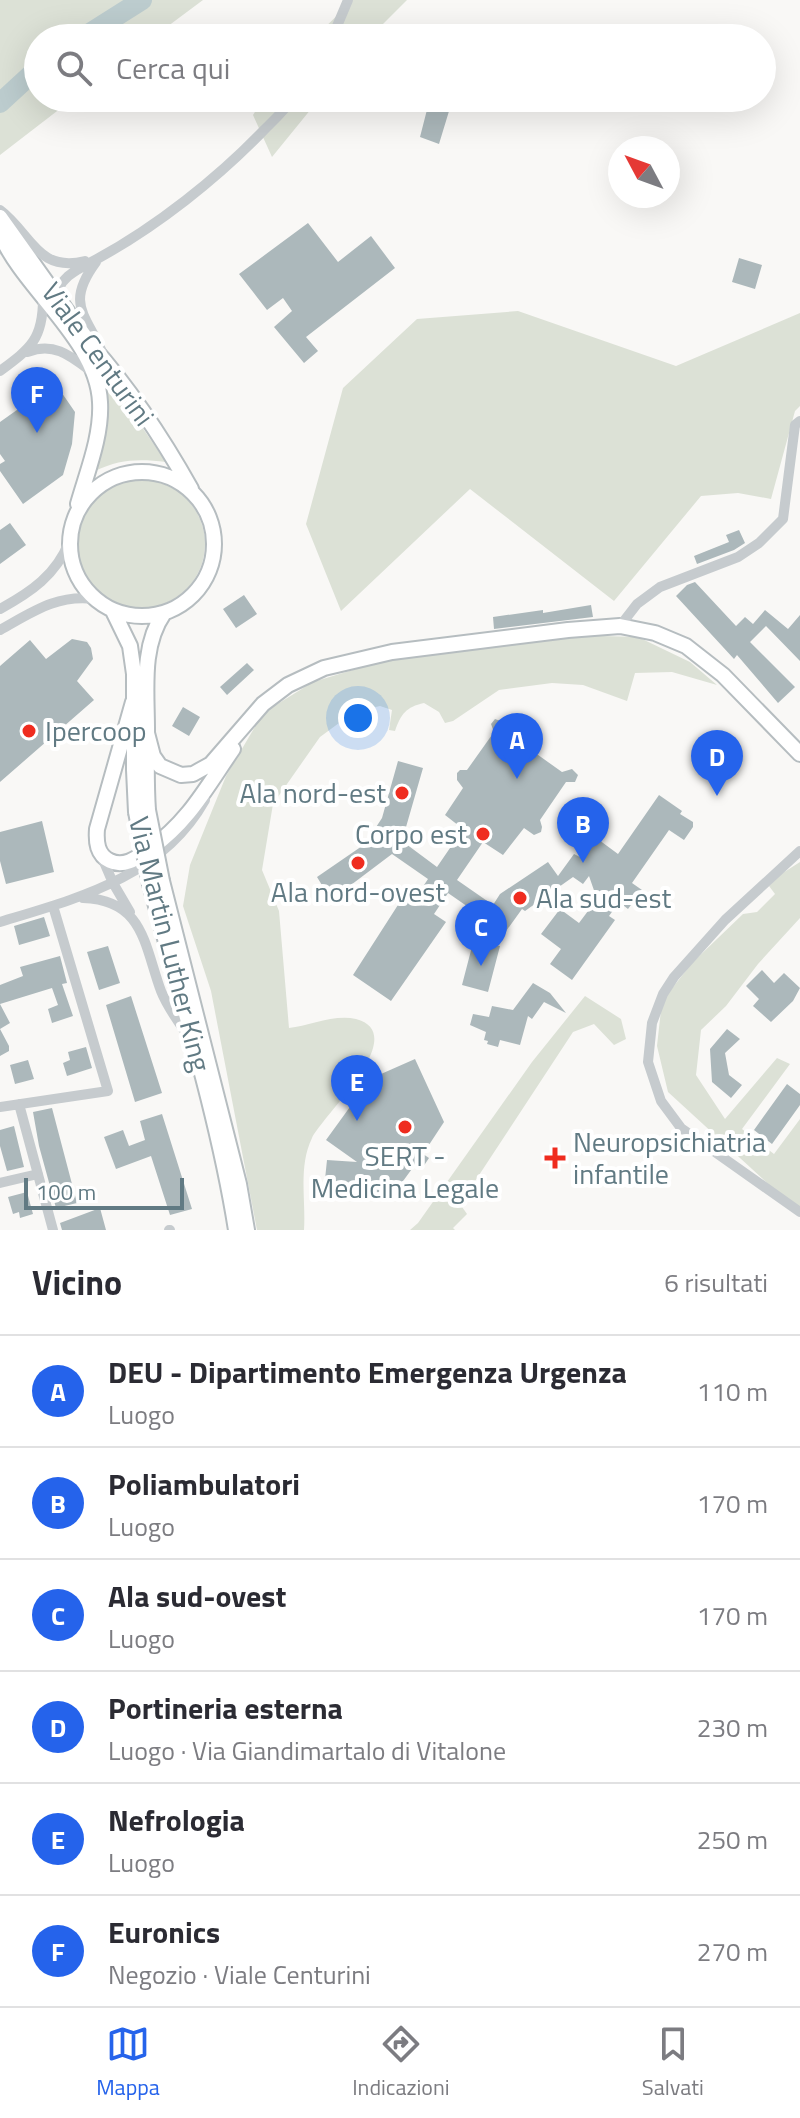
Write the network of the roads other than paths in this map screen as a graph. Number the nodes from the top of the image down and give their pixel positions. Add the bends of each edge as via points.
1 (348, 0) edge
2 (338, 24) edge
3 (279, 112) edge
4 (0, 210) edge
5 (0, 217) edge
6 (2, 240) edge
7 (99, 258) junction
8 (49, 297) junction
9 (23, 354) junction
10 (106, 362) junction
11 (0, 371) edge
12 (93, 373) junction
13 (800, 421) edge
14 (193, 493) junction
15 (75, 516) junction
16 (69, 542) junction
17 (94, 599) junction
18 (0, 609) edge
19 (113, 611) junction
20 (164, 613) junction
21 (620, 626) junction
22 (0, 630) edge
23 (288, 685) junction
24 (133, 702) junction
25 (147, 733) junction
26 (800, 754) edge
27 (215, 778) junction
28 (142, 811) junction
29 (800, 853) edge
30 (101, 854) junction
31 (156, 882) junction
32 (113, 883) junction
33 (77, 898) junction
34 (53, 906) junction
35 (135, 919) junction
36 (0, 922) edge
37 (194, 1045) junction
38 (19, 1104) junction
39 (0, 1107) edge
40 (38, 1174) junction
41 (0, 1183) edge
42 (800, 1212) edge
43 (53, 1230) edge
44 (236, 1230) edge
45 (247, 1230) edge

1 - 2 street
3 - 7 street via 214,179
4 - 7 street via 46,258 73,264
5 - 8 main road, Viale Centurini
6 - 8 main road, Viale Centurini
7 - 8 street via 63,280
7 - 10 street via 81,288 80,305
8 - 9 street via 40,331
8 - 10 main road, Viale Centurini
8 - 12 main road, Viale Centurini
9 - 11 street
9 - 12 street via 47,347 59,350
10 - 14 main road, Viale Centurini
12 - 15 main road, Viale Centurini via 99,425
13 - 21 street via 795,425 783,519 738,557 660,587
14 - 15 main road via 174,479 128,473 87,496
14 - 20 main road via 209,516 213,556 197,592
15 - 16 main road
16 - 17 main road via 80,582
16 - 18 street via 48,577
17 - 19 main road
17 - 22 street via 49,603
19 - 20 main road
19 - 24 main road, Via Martin Luther King via 130,646
20 - 25 main road, Via Martin Luther King via 150,643
21 - 23 main road via 392,652 324,668
21 - 26 main road via 686,646 723,675
23 - 25 main road via 251,717 211,764 193,774 160,766
23 - 27 main road
24 - 28 main road, Via Martin Luther King
24 - 30 main road via 97,829
25 - 28 main road, Via Martin Luther King
27 - 30 main road via 188,816 133,861 120,864
27 - 32 street via 176,842
28 - 31 main road, Via Martin Luther King, bridge
29 - 42 street via 725,920 674,977 654,1014 648,1062 661,1101 681,1128
30 - 32 street
31 - 37 main road, Via Martin Luther King
31 - 45 main road, Via Martin Luther King
32 - 33 street
32 - 35 street
33 - 34 street
33 - 35 street via 100,899
34 - 36 street
34 - 38 street via 108,1091
35 - 37 street via 162,994
37 - 44 main road, Via Martin Luther King
38 - 39 street
38 - 40 street
40 - 41 street
40 - 43 street

